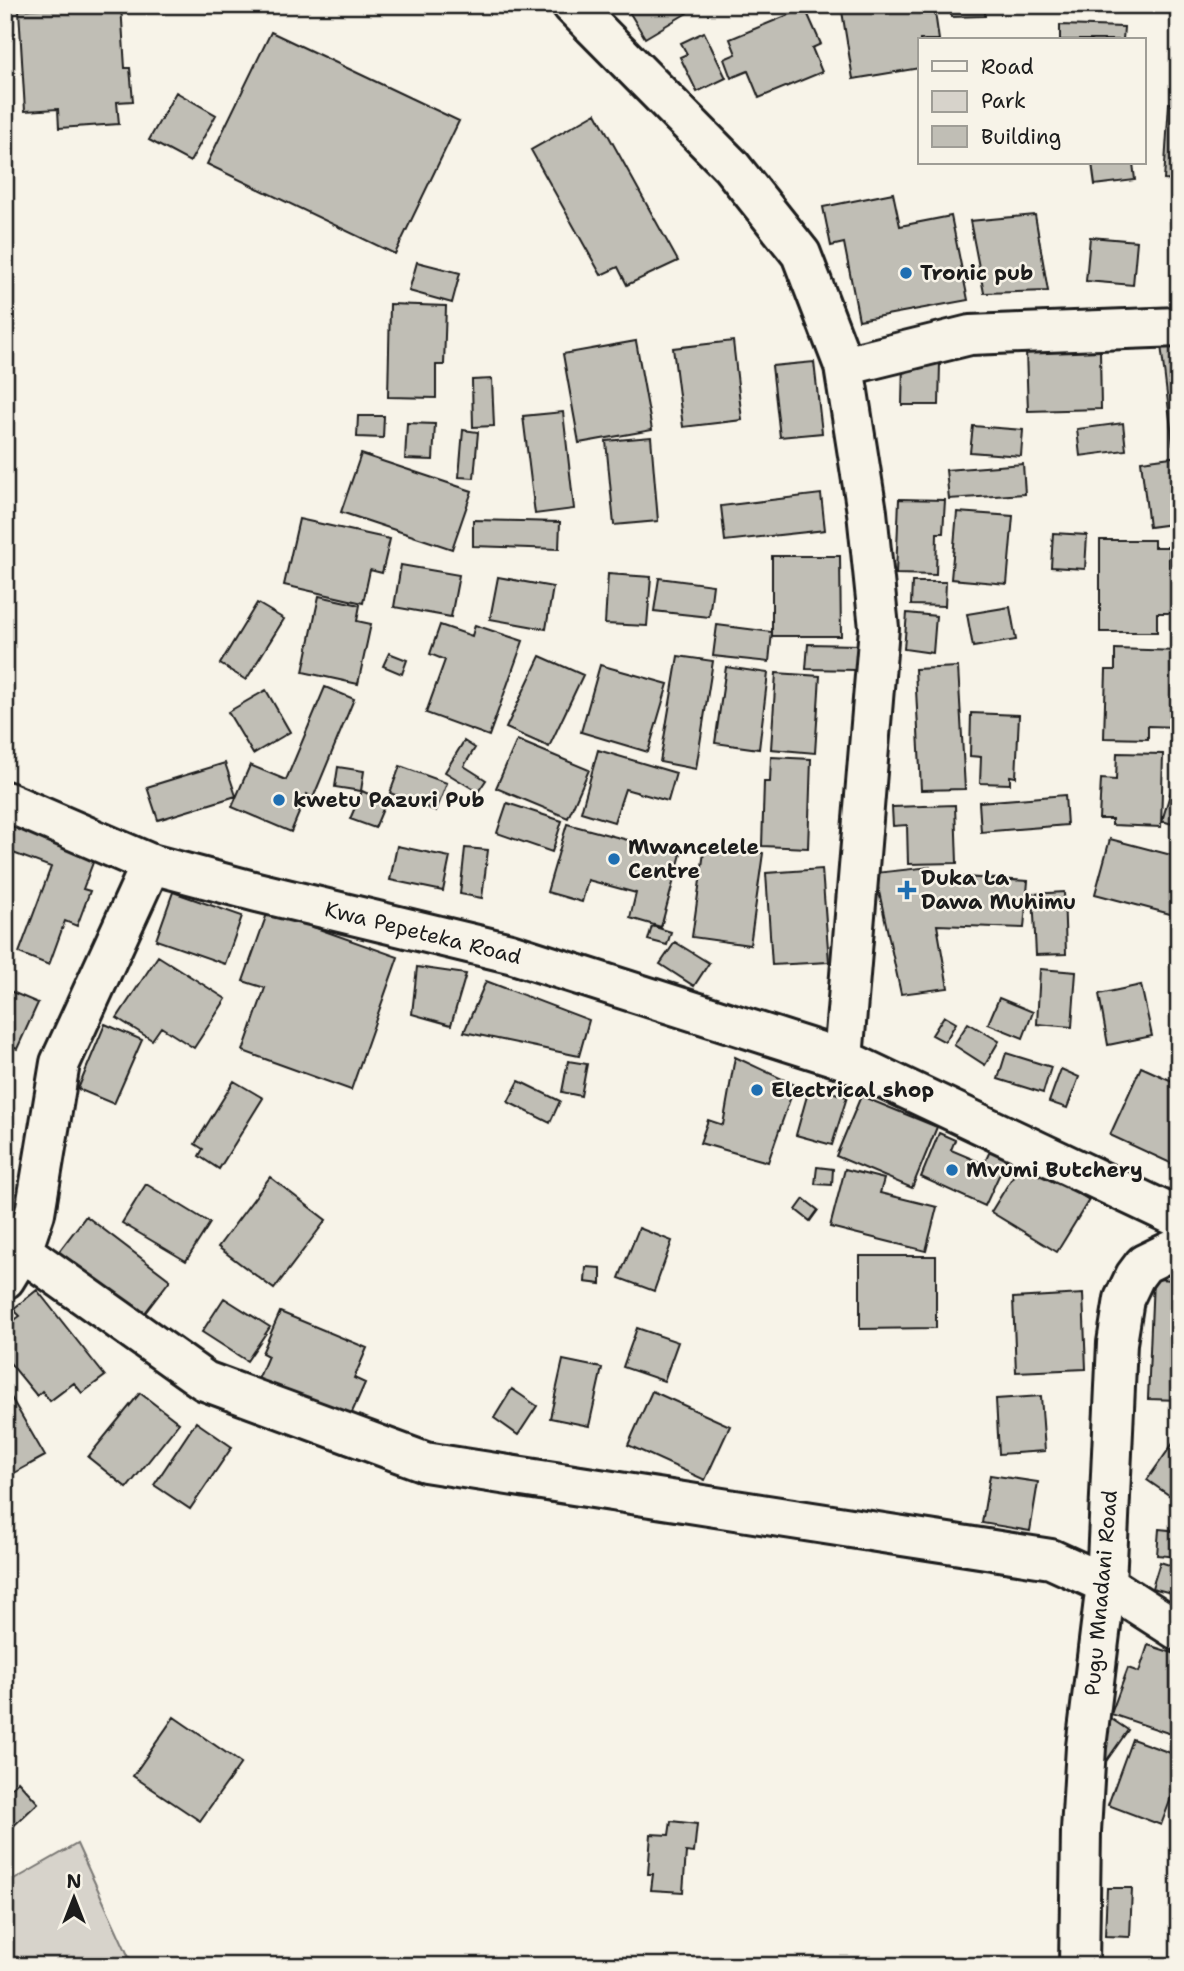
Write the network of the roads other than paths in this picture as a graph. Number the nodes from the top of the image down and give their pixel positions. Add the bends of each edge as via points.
1 (572, 5) edge
2 (1179, 327) edge
3 (844, 366) junction
4 (5, 801) edge
5 (151, 864) junction
6 (843, 1059) junction
7 (1179, 1218) edge
8 (1179, 1247) edge
9 (14, 1265) edge
10 (1106, 1584) junction
11 (1179, 1631) edge
12 (1079, 1966) edge

1 - 3 street via 731,166 801,254
2 - 3 street via 970,335
3 - 6 street via 871,537 879,628
4 - 5 street, Kwa Pepeteka Road
5 - 6 street, Kwa Pepeteka Road via 510,953
5 - 9 street via 60,1063 35,1213
6 - 7 street, Kwa Pepeteka Road
8 - 10 street, Pugu Mnadani Road via 1144,1264 1124,1299 1117,1343
9 - 10 street via 205,1381 425,1462 1051,1559
10 - 11 street
10 - 12 street, Pugu Mnadani Road via 1086,1747

